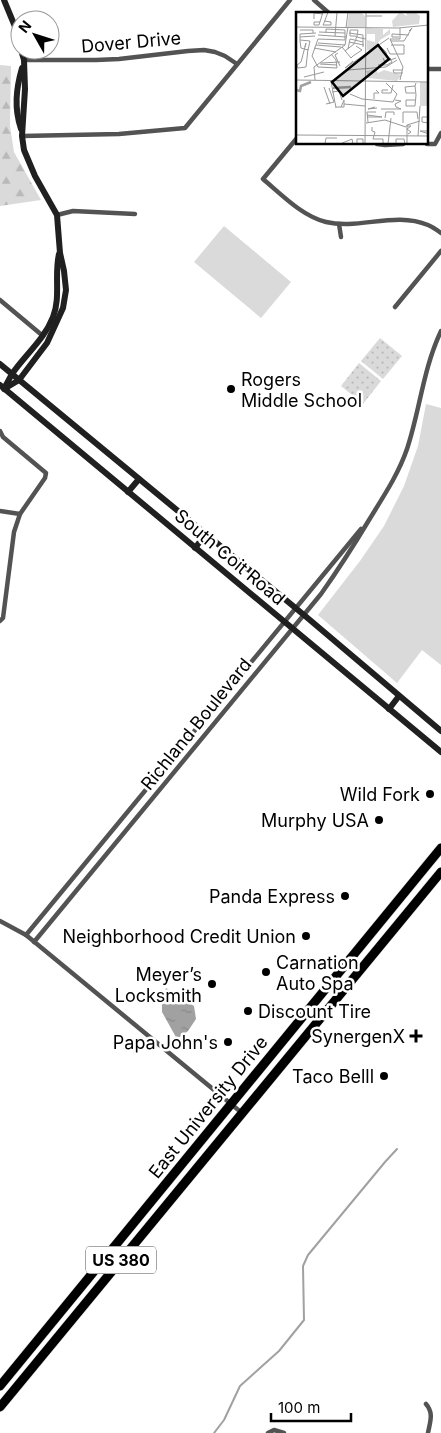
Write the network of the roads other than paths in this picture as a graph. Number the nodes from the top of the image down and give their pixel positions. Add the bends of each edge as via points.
1 (4, 0) edge
2 (290, 0) edge
3 (314, 0) edge
4 (328, 12) edge
5 (10, 14) edge
6 (24, 60) edge
7 (60, 60) edge
8 (237, 64) junction
9 (428, 69) edge
10 (441, 69) edge
11 (441, 133) edge
12 (22, 135) junction
13 (296, 139) edge
14 (428, 144) edge
15 (134, 214) dead end
16 (57, 215) junction
17 (339, 224) junction
18 (441, 233) edge
19 (340, 237) dead end
20 (441, 252) edge
21 (60, 253) junction
22 (0, 300) edge
23 (396, 307) dead end
24 (441, 331) edge
25 (43, 336) junction
26 (49, 340) junction
27 (0, 364) edge
28 (12, 374) junction
29 (18, 380) junction
30 (1, 389) edge
31 (0, 431) edge
32 (138, 479) junction
33 (128, 492) junction
34 (0, 511) edge
35 (20, 514) junction
36 (371, 517) junction
37 (206, 534) junction
38 (196, 548) junction
39 (296, 608) junction
40 (304, 615) junction
41 (0, 621) edge
42 (285, 622) junction
43 (292, 628) junction
44 (399, 696) junction
45 (389, 709) junction
46 (441, 731) edge
47 (441, 752) edge
48 (441, 848) edge
49 (441, 872) edge
50 (0, 921) edge
51 (26, 935) junction
52 (34, 942) junction
53 (232, 1105) junction
54 (242, 1113) junction
55 (0, 1386) edge
56 (426, 1404) dead end
57 (0, 1407) edge
58 (268, 1433) edge
59 (284, 1433) edge
60 (428, 1433) edge

1 - 5 main road
2 - 8 street
3 - 4 street
6 - 12 main road
7 - 8 street, Dover Drive via 119,59 204,50 225,56
8 - 12 street via 185,128 119,134
9 - 10 street
11 - 14 street via 435,144
12 - 16 main road via 24,150 35,176
13 - 17 street via 263,179 307,214
15 - 16 street via 73,210
16 - 21 main road
17 - 18 street via 412,220
17 - 19 street
20 - 23 street
21 - 25 main road via 55,309
21 - 26 main road via 66,290 63,308
22 - 25 street
24 - 36 street, Richland Boulevard via 426,370 405,454
25 - 26 main road
25 - 28 main road
26 - 29 main road
27 - 28 main road, South Coit Road
28 - 29 main road, South Coit Road
28 - 30 main road
29 - 30 main road
29 - 32 main road, South Coit Road
30 - 33 main road, South Coit Road
31 - 35 street via 46,473
32 - 33 main road
32 - 37 main road, South Coit Road
33 - 38 main road, South Coit Road
34 - 35 street
35 - 41 street via 14,532
36 - 39 street, Richland Boulevard
36 - 40 street, Richland Boulevard
37 - 38 main road
37 - 39 main road, South Coit Road
38 - 42 main road, South Coit Road
39 - 40 main road, South Coit Road
39 - 42 street, Richland Boulevard
40 - 43 street, Richland Boulevard
40 - 44 main road, South Coit Road
42 - 43 main road, South Coit Road
42 - 51 street, Richland Boulevard
43 - 45 main road, South Coit Road
43 - 52 street, Richland Boulevard
44 - 45 main road
44 - 46 main road, South Coit Road
45 - 47 main road, South Coit Road
48 - 53 highway, East University Drive / US 380
49 - 54 highway, US 380
50 - 51 street
51 - 52 street
52 - 53 street
53 - 54 street
53 - 55 highway, East University Drive / US 380
54 - 57 highway, US 380
56 - 60 street via 431,1410
58 - 59 street via 274,1430

